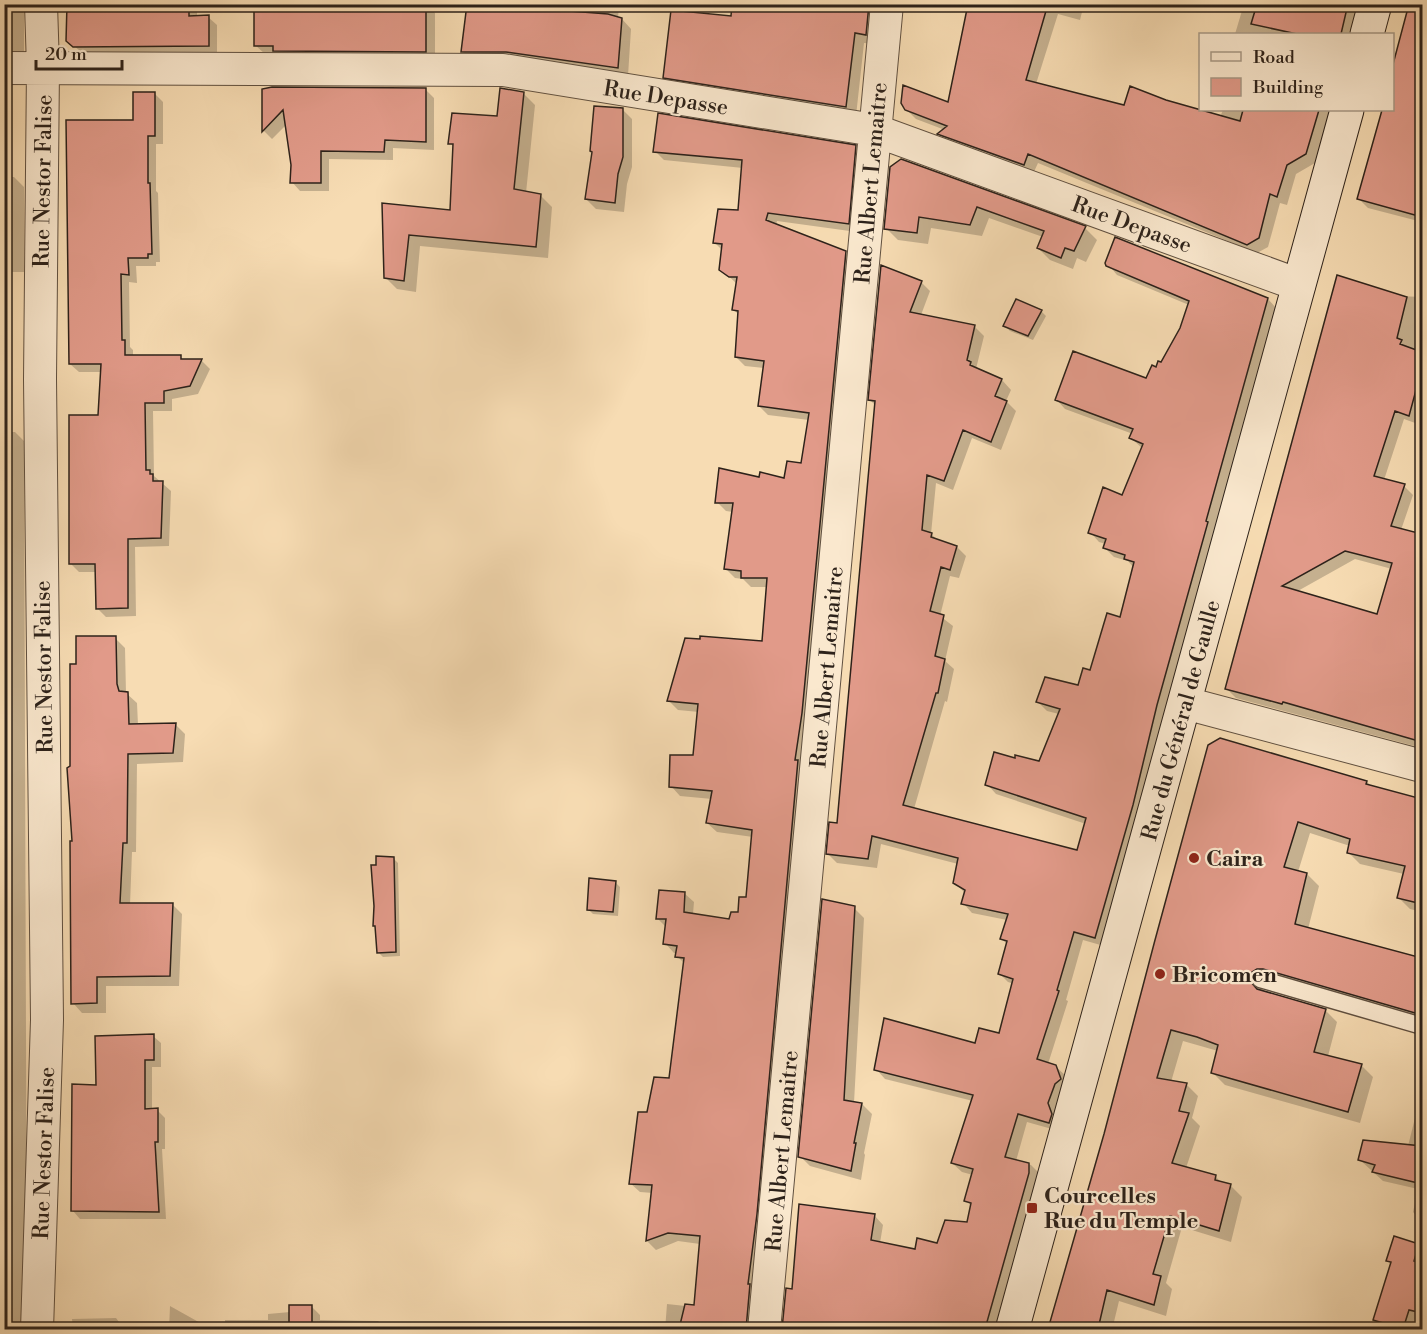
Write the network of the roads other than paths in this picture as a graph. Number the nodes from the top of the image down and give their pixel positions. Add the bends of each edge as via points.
1 (42, 4) edge
2 (887, 4) edge
3 (1375, 4) edge
4 (1367, 33) edge
5 (43, 67) junction
6 (4, 68) edge
7 (1347, 111) edge
8 (874, 130) junction
9 (1299, 285) junction
10 (1185, 703) junction
11 (1422, 766) edge
12 (1260, 979) dead end
13 (1422, 1026) edge
14 (37, 1329) edge
15 (764, 1329) edge
16 (1012, 1329) edge

1 - 5 street, Rue Nestor Falise
2 - 8 street, Rue Albert Lemaitre
3 - 4 main road
5 - 6 street, Rue Depasse
5 - 8 street, Rue Depasse via 503,70
5 - 14 street, Rue Nestor Falise via 40,379 47,1020
7 - 9 main road, Rue du Général de Gaulle
8 - 9 street, Rue Depasse
8 - 15 street, Rue Albert Lemaitre
9 - 10 main road, Rue du Général de Gaulle
10 - 11 street
10 - 16 main road, Rue du Général de Gaulle
12 - 13 lane

